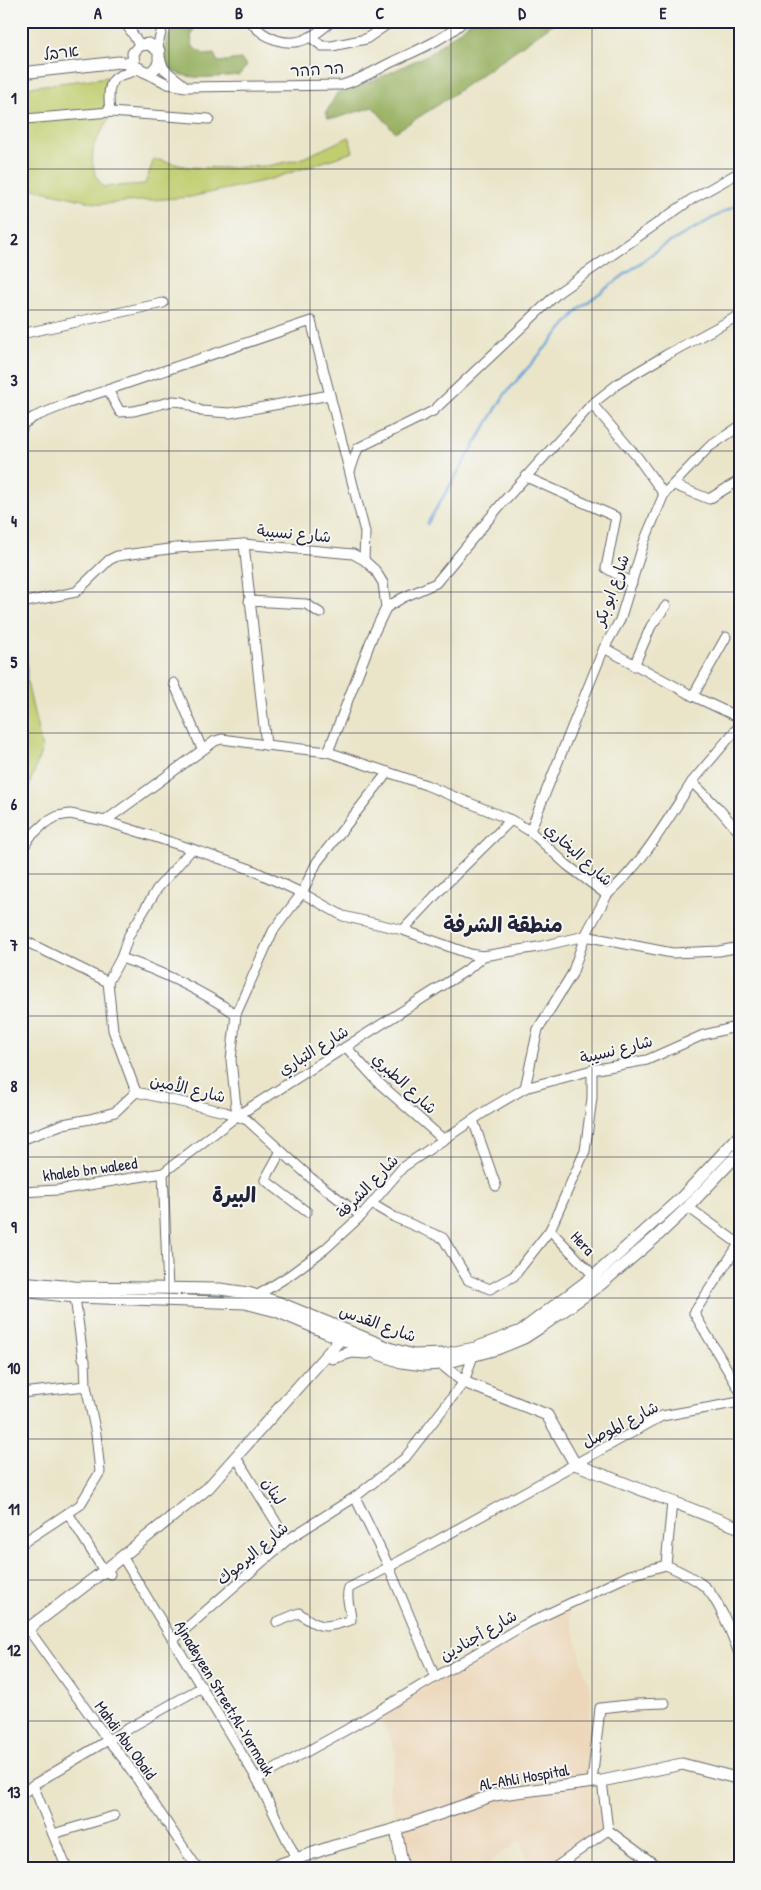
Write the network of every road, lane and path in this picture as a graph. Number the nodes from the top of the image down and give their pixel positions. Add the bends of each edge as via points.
1 (124, 21) edge
2 (250, 21) edge
3 (332, 21) edge
4 (392, 21) edge
5 (464, 21) edge
6 (164, 22) edge
7 (310, 38) junction
8 (139, 47) junction
9 (159, 55) junction
10 (104, 62) junction
11 (138, 68) junction
12 (21, 73) edge
13 (186, 87) junction
14 (110, 112) junction
15 (25, 119) dead end
16 (209, 119) dead end
17 (740, 172) edge
18 (163, 303) dead end
19 (740, 315) edge
20 (21, 334) edge
21 (108, 390) junction
22 (330, 395) junction
23 (592, 404) junction
24 (740, 426) edge
25 (21, 432) edge
26 (350, 471) junction
27 (526, 477) junction
28 (740, 480) edge
29 (674, 485) junction
30 (664, 494) junction
31 (244, 544) junction
32 (364, 560) junction
33 (632, 583) junction
34 (249, 601) junction
35 (21, 603) edge
36 (666, 606) dead end
37 (386, 608) junction
38 (320, 613) dead end
39 (726, 637) dead end
40 (604, 648) junction
41 (634, 666) junction
42 (174, 683) dead end
43 (693, 696) junction
44 (740, 718) edge
45 (740, 725) edge
46 (266, 745) junction
47 (202, 750) junction
48 (328, 752) junction
49 (388, 772) junction
50 (692, 782) junction
51 (511, 820) junction
52 (105, 821) junction
53 (530, 831) junction
54 (740, 833) edge
55 (192, 849) junction
56 (21, 851) edge
57 (302, 893) junction
58 (607, 895) junction
59 (403, 930) junction
60 (585, 936) junction
61 (21, 940) edge
62 (740, 947) edge
63 (483, 956) junction
64 (121, 958) junction
65 (108, 982) junction
66 (236, 1014) junction
67 (740, 1026) edge
68 (346, 1047) junction
69 (592, 1070) junction
70 (525, 1088) junction
71 (136, 1092) junction
72 (237, 1116) junction
73 (473, 1120) junction
74 (740, 1135) edge
75 (21, 1140) edge
76 (444, 1140) junction
77 (281, 1151) junction
78 (740, 1152) edge
79 (163, 1173) junction
80 (496, 1186) dead end
81 (21, 1192) edge
82 (372, 1204) junction
83 (688, 1207) junction
84 (307, 1212) dead end
85 (362, 1216) junction
86 (550, 1230) junction
87 (739, 1245) edge
88 (290, 1275) junction
89 (597, 1280) junction
90 (21, 1282) edge
91 (168, 1289) junction
92 (21, 1291) edge
93 (74, 1292) junction
94 (258, 1294) junction
95 (278, 1302) junction
96 (323, 1330) junction
97 (345, 1334) junction
98 (375, 1353) junction
99 (473, 1356) junction
100 (330, 1357) junction
101 (442, 1364) junction
102 (464, 1382) junction
103 (86, 1386) junction
104 (740, 1391) edge
105 (21, 1392) edge
106 (740, 1402) edge
107 (236, 1461) junction
108 (575, 1464) junction
109 (355, 1497) junction
110 (672, 1502) junction
111 (68, 1513) junction
112 (740, 1528) edge
113 (287, 1540) junction
114 (21, 1544) edge
115 (123, 1560) junction
116 (666, 1565) junction
117 (389, 1567) junction
118 (107, 1572) junction
119 (277, 1622) dead end
120 (27, 1633) edge
121 (174, 1639) junction
122 (21, 1642) edge
123 (740, 1656) edge
124 (435, 1677) junction
125 (202, 1687) junction
126 (665, 1703) dead end
127 (108, 1740) junction
128 (257, 1779) junction
129 (740, 1779) edge
130 (597, 1782) junction
131 (34, 1785) junction
132 (21, 1795) edge
133 (114, 1816) dead end
134 (396, 1829) junction
135 (608, 1830) junction
136 (53, 1834) junction
137 (296, 1858) junction
138 (67, 1869) edge
139 (198, 1869) edge
140 (266, 1869) edge
141 (403, 1869) edge
142 (553, 1869) edge
143 (661, 1869) edge

1 - 8 street
2 - 7 street via 255,28 281,42
3 - 7 street
4 - 7 street via 366,39 357,41 322,46
5 - 13 street, הר ההר via 430,44 342,85
6 - 8 street via 158,32
6 - 9 street via 158,44
8 - 9 main road via 154,46
8 - 10 main road, ארבל
8 - 11 main road
9 - 11 main road via 154,69 148,72
9 - 13 street via 164,70
10 - 11 main road, ארבל
10 - 12 main road, ארבל
11 - 13 street, הר ההר via 168,84
11 - 14 street via 112,81
14 - 15 street
14 - 16 street
17 - 26 street via 692,199 559,292 433,411 358,448
18 - 20 street
19 - 23 street via 619,383
21 - 22 street via 120,412 173,401 201,410 230,413
21 - 22 street via 311,321
21 - 25 street via 34,417 23,424
22 - 26 street
23 - 27 street
23 - 30 street
24 - 29 street, شارع ابو بكر via 709,447
26 - 32 street via 365,532
27 - 33 street via 616,517 606,568
27 - 37 street via 436,583
28 - 29 street via 709,500
29 - 30 street, شارع ابو بكر
30 - 33 street, شارع ابو بكر via 644,542
31 - 32 street, شارع نسيبة via 353,554
31 - 34 street, شارع نسيبة
31 - 35 street via 117,556 76,592
32 - 37 street via 383,583
33 - 40 street, شارع ابو بكر via 620,620
34 - 38 street via 306,604
34 - 46 street, شارع نسيبة
36 - 41 street via 651,626
37 - 48 street
39 - 43 street
40 - 41 street, شارع ابو بكر
40 - 53 street, شارع البخاري
41 - 43 street, شارع ابو بكر
42 - 47 street
43 - 44 street, شارع ابو بكر
45 - 50 street
46 - 47 street via 222,740
46 - 48 street
47 - 52 street
48 - 49 street
49 - 51 street
49 - 57 street via 317,862
50 - 54 street
50 - 58 street via 651,847 626,878
51 - 53 street
51 - 59 street
52 - 55 street
52 - 56 street via 70,814 58,816 44,823
53 - 58 street, شارع البخاري via 566,866
55 - 57 street via 250,869
55 - 64 street via 157,890 129,935
57 - 59 street via 343,916
57 - 66 street, شارع الأمين via 273,931
58 - 60 street, شارع البخاري
59 - 63 street
60 - 62 street via 672,953
60 - 63 street
60 - 70 street, شارع البخاري via 572,974 538,1029
61 - 65 street
63 - 68 street, شارع التباري via 467,970
64 - 65 street
64 - 66 street via 155,969
65 - 71 street, شارع الأمين via 113,1030
66 - 72 street, شارع الأمين via 231,1060
67 - 69 street, شارع نسيبة via 702,1035 647,1060
68 - 72 street, شارع التباري
68 - 76 street, شارع الطبري via 379,1083
69 - 70 street, شارع نسيبة
69 - 86 street via 585,1151
70 - 73 street, شارع الشرفة
71 - 72 street, شارع الأمين
71 - 75 street via 115,1112 63,1124
72 - 77 street via 247,1120
72 - 79 street, شارع التباري
73 - 76 street, شارع الشرفة
73 - 80 street
74 - 89 main road, شارع القدس
76 - 82 street, شارع الشرفة via 403,1167
77 - 84 street via 264,1180
77 - 85 street
78 - 83 main road, شارع القدس
79 - 81 street, khaleb bn waleed via 58,1190
79 - 91 street
82 - 85 street, شارع الشرفة
82 - 86 street via 443,1238 468,1280 490,1289 514,1276
83 - 87 street
83 - 89 main road, شارع القدس
85 - 88 street, شارع الشرفة
86 - 89 street, Hera
87 - 104 street via 694,1313
88 - 94 street, شارع الشرفة
88 - 95 street via 275,1292
89 - 97 main road, شارع القدس via 521,1331 475,1348 445,1354 414,1355
89 - 99 main road, شارع القدس via 524,1338
90 - 93 main road, شارع القدس
91 - 93 main road, شارع القدس
91 - 94 main road, شارع القدس via 220,1289
92 - 93 main road, شارع القدس
93 - 96 main road, شارع القدس via 246,1303 276,1310
93 - 103 street
94 - 95 main road, شارع القدس
95 - 97 main road, شارع القدس
96 - 97 main road, شارع القدس
96 - 100 main road
97 - 98 main road, شارع القدس
97 - 100 main road
98 - 100 main road via 352,1352
98 - 101 main road, شارع القدس via 401,1362
99 - 101 main road, شارع القدس
99 - 102 street, شارع اليرموك
100 - 107 main road
101 - 102 main road
102 - 108 main road via 547,1415
102 - 109 street, شارع اليرموك via 405,1458
103 - 105 street
103 - 111 street via 100,1472 80,1505
106 - 108 street, شارع الموصل via 662,1416
107 - 113 street, لبنان
107 - 115 main road
108 - 110 main road
108 - 117 street
109 - 113 street, شارع اليرموك
109 - 117 street
110 - 112 main road
110 - 116 street
111 - 114 street
111 - 118 street
113 - 121 street, شارع اليرموك
115 - 118 main road
115 - 121 street, Ajnadeyeen Street;Al-Yarmouk
116 - 123 street via 706,1588 723,1615
116 - 124 street, شارع أجنادين via 630,1575 541,1616
117 - 119 street via 349,1588 351,1620 323,1627 299,1613
117 - 124 street
118 - 120 main road
120 - 122 main road
120 - 127 street, Mahdi Abu Obaid
121 - 125 street, Ajnadeyeen Street;Al-Yarmouk
124 - 128 street, شارع أجنادين
125 - 127 street
125 - 128 street, Ajnadeyeen Street;Al-Yarmouk
126 - 130 street via 600,1708
127 - 131 street
127 - 139 street, Mahdi Abu Obaid
128 - 137 street, Ajnadeyeen Street;Al-Yarmouk
129 - 130 main road, Al-Ahli Hospital via 682,1764
130 - 134 main road, Al-Ahli Hospital via 494,1795
130 - 135 street
131 - 132 street
131 - 136 street
133 - 136 street
134 - 137 main road, Al-Ahli Hospital
134 - 141 main road
135 - 142 street
135 - 143 street
136 - 138 street
137 - 140 main road, Al-Ahli Hospital

